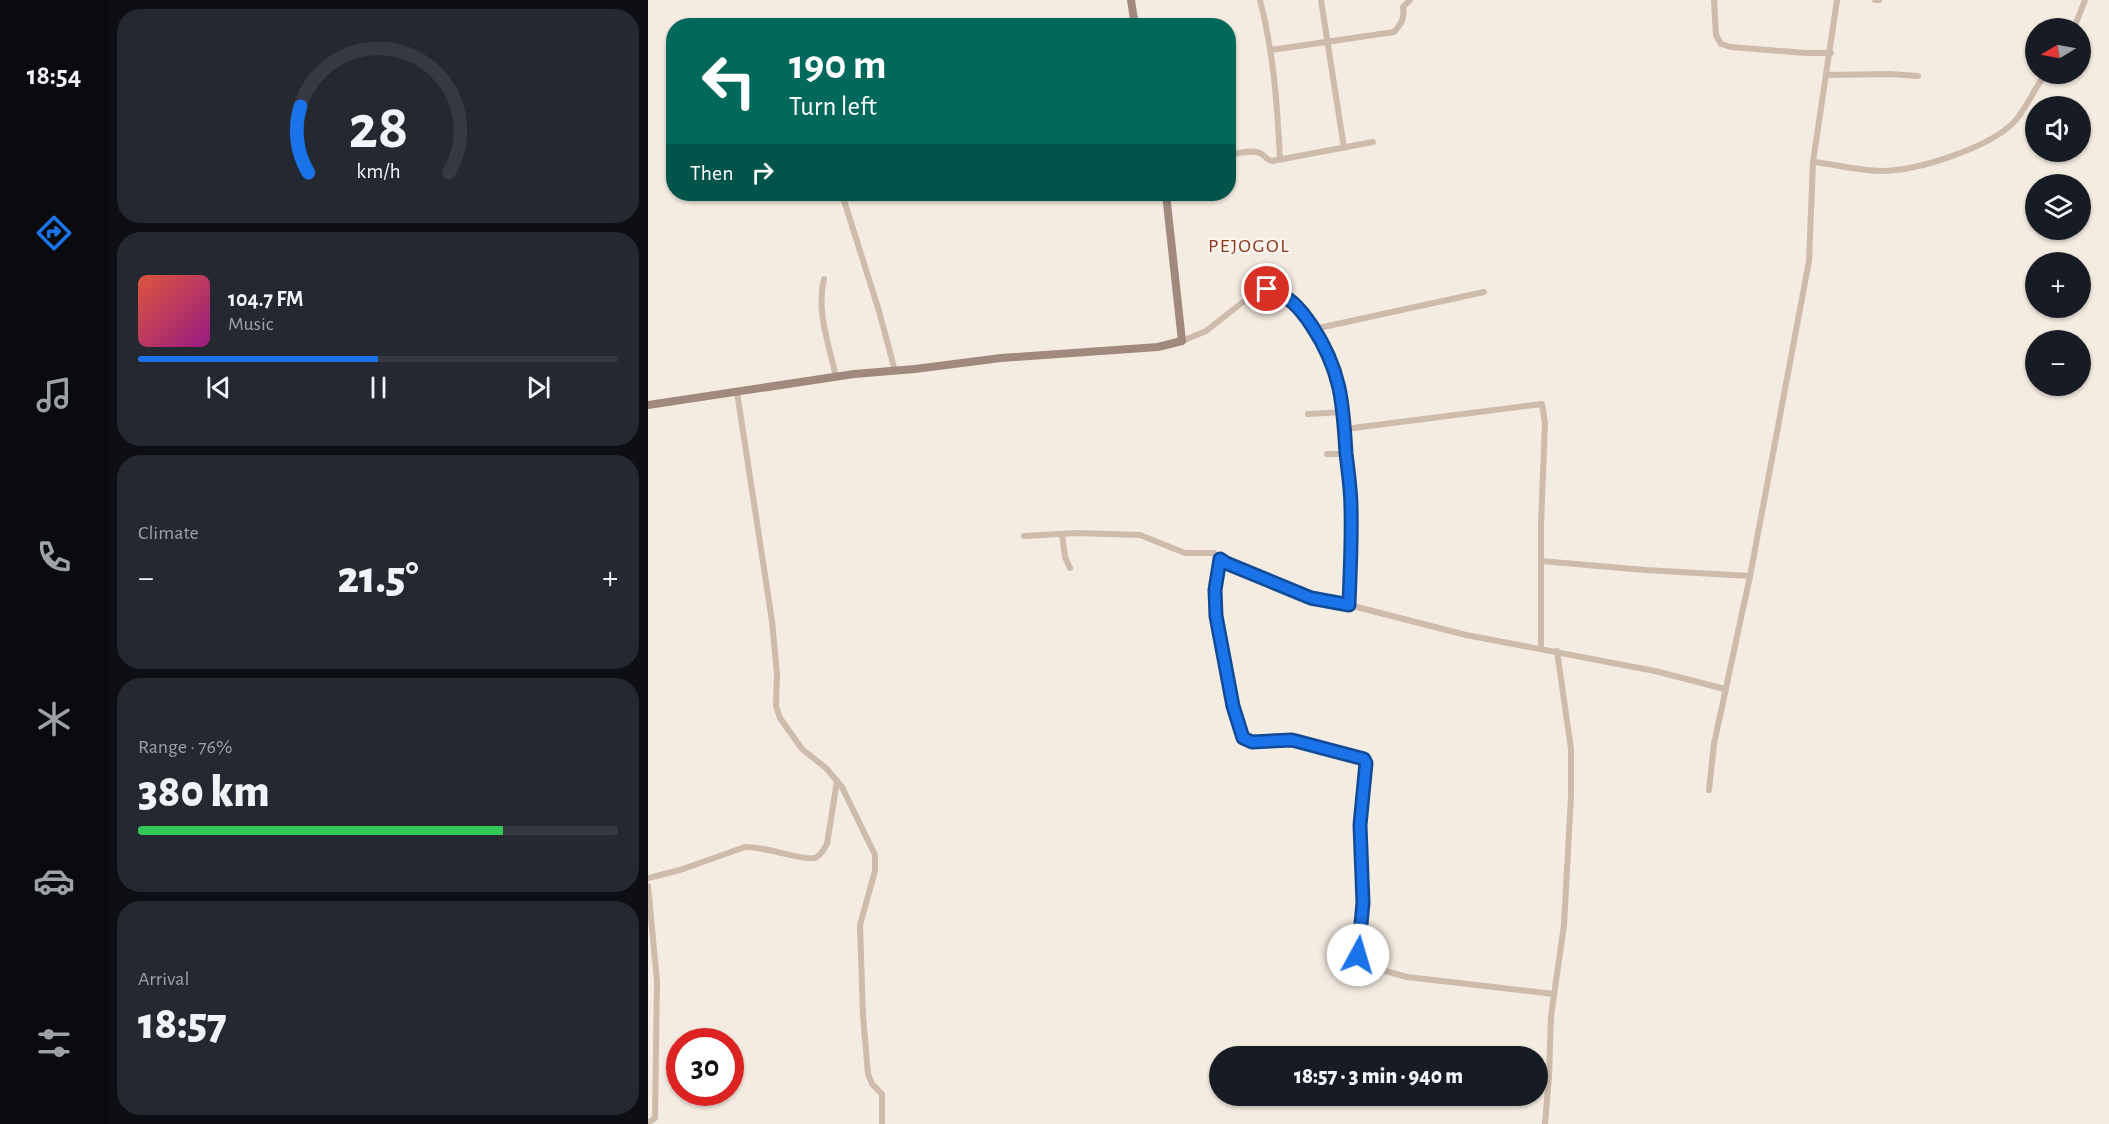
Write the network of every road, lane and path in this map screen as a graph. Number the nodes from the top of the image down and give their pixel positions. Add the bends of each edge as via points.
1 (1131, 0) edge
2 (1260, 0) edge
3 (1321, 0) edge
4 (1410, 0) edge
5 (1714, 0) edge
6 (1837, 0) edge
7 (2085, 0) edge
8 (1134, 18) edge
9 (2078, 18) edge
10 (1328, 41) junction
11 (1271, 50) junction
12 (1830, 53) junction
13 (1827, 75) junction
14 (1918, 76) dead end
15 (2037, 84) edge
16 (1373, 142) dead end
17 (1344, 148) junction
18 (1236, 155) edge
19 (1280, 159) junction
20 (1813, 162) junction
21 (844, 201) edge
22 (1167, 201) edge
23 (824, 279) dead end
24 (1484, 292) dead end
25 (1314, 329) junction
26 (1182, 341) junction
27 (896, 371) junction
28 (837, 377) junction
29 (737, 392) junction
30 (648, 405) edge
31 (1344, 412) junction
32 (1308, 414) dead end
33 (1345, 429) junction
34 (1327, 454) dead end
35 (1346, 454) junction
36 (1062, 534) junction
37 (1024, 536) dead end
38 (1220, 559) junction
39 (1542, 561) junction
40 (1070, 568) dead end
41 (1750, 576) junction
42 (1349, 605) junction
43 (1541, 648) junction
44 (1557, 651) junction
45 (1725, 689) junction
46 (837, 781) junction
47 (1710, 790) dead end
48 (648, 878) edge
49 (648, 886) edge
50 (1554, 994) junction
51 (648, 1123) edge
52 (882, 1124) edge
53 (1545, 1124) edge

1 - 8 street
2 - 11 street
3 - 10 street
4 - 10 street via 1394,32
5 - 12 street via 1720,44
6 - 12 street
7 - 9 street
10 - 11 street
10 - 17 street
11 - 19 street
12 - 13 street
13 - 14 street
13 - 20 street
15 - 20 street via 2012,124 1993,139 1964,151 1902,170 1879,171
16 - 17 street
17 - 19 street
18 - 19 street via 1254,152 1270,161
20 - 41 street via 1809,261
21 - 27 street
22 - 26 street
23 - 28 street via 821,308
24 - 25 street
25 - 26 street via 1292,301 1267,289 1257,291 1206,331
25 - 31 street via 1334,365
26 - 27 street via 1158,348 1001,358
27 - 28 street
28 - 29 street
29 - 30 street
29 - 46 street via 772,621 776,706 802,749
31 - 32 street
31 - 33 street
33 - 35 street
33 - 39 street via 1542,405
34 - 35 street
35 - 42 street via 1351,508
36 - 37 street
36 - 38 street via 1140,535 1181,552 1212,552
36 - 40 street
38 - 42 street via 1311,598
38 - 50 street via 1216,616 1243,738 1252,742 1292,740 1348,753 1366,763 1360,825 1360,964 1407,977
39 - 41 street
39 - 43 street
41 - 45 street
42 - 43 street via 1466,635
43 - 44 street
44 - 45 street
44 - 50 street via 1571,760 1564,925
45 - 47 street
46 - 48 street via 827,844 815,858 745,847
46 - 52 street via 876,858 860,925 867,1070 882,1095
49 - 51 street via 657,981 657,1047 655,1118
50 - 53 street

